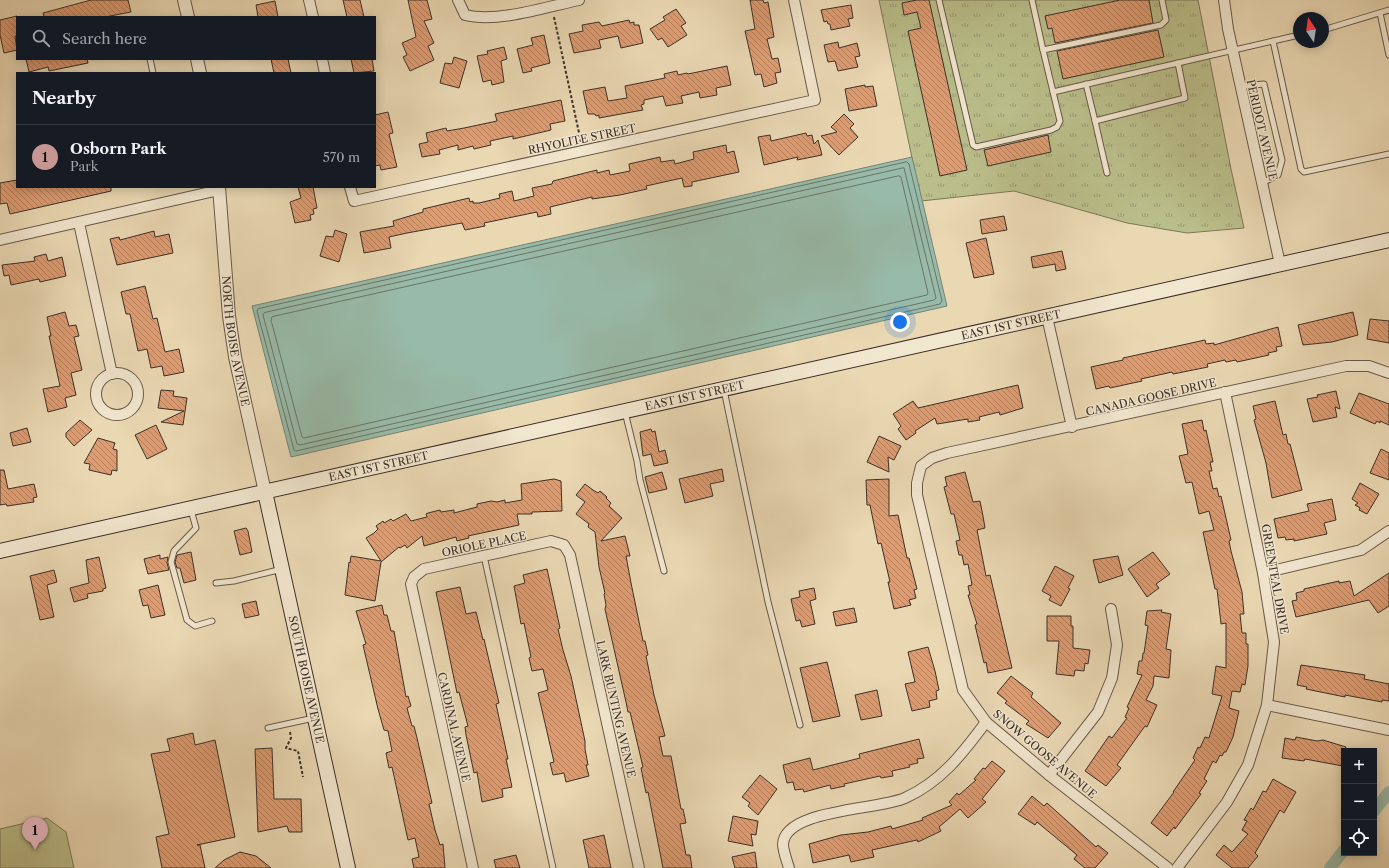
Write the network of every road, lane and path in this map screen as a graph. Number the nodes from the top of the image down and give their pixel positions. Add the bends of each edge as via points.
1 (184, 0) edge
2 (310, 0) edge
3 (458, 0) edge
4 (579, 0) edge
5 (794, 0) edge
6 (939, 0) edge
7 (1032, 0) edge
8 (1162, 0) edge
9 (1224, 0) edge
10 (552, 6) junction
11 (1389, 10) edge
12 (1380, 12) junction
13 (188, 16) edge
14 (313, 16) edge
15 (1329, 28) edge
16 (1293, 36) edge
17 (1273, 41) junction
18 (1043, 50) junction
19 (1232, 50) junction
20 (1389, 55) edge
21 (150, 60) edge
22 (197, 60) edge
23 (322, 60) edge
24 (1178, 63) junction
25 (153, 72) edge
26 (200, 72) edge
27 (326, 72) edge
28 (1086, 84) junction
29 (1240, 86) junction
30 (1052, 92) junction
31 (1095, 121) junction
32 (582, 151) junction
33 (1389, 154) edge
34 (1107, 173) dead end
35 (1262, 183) junction
36 (219, 188) edge
37 (350, 188) edge
38 (79, 222) junction
39 (0, 240) edge
40 (1389, 240) edge
41 (1280, 264) junction
42 (1047, 317) junction
43 (1389, 373) edge
44 (112, 374) junction
45 (723, 389) junction
46 (1225, 392) junction
47 (624, 411) junction
48 (1072, 427) junction
49 (921, 466) joint
50 (266, 492) junction
51 (191, 509) junction
52 (1389, 531) edge
53 (0, 551) edge
54 (570, 555) joint
55 (484, 556) junction
56 (282, 568) junction
57 (664, 571) dead end
58 (1263, 573) junction
59 (216, 583) dead end
60 (411, 590) joint
61 (1111, 609) dead end
62 (212, 621) dead end
63 (1267, 705) junction
64 (314, 718) junction
65 (986, 722) junction
66 (800, 725) dead end
67 (268, 728) dead end
68 (1389, 730) edge
69 (290, 731) dead end
70 (1049, 775) junction
71 (303, 777) dead end
72 (348, 868) edge
73 (473, 868) edge
74 (553, 868) edge
75 (639, 868) edge
76 (789, 868) edge
77 (1168, 868) edge
78 (1177, 868) edge

1 - 13 street
2 - 14 street
3 - 10 street via 465,15 479,18 494,18
4 - 10 street
5 - 32 street, RHYOLITE STREET via 816,100
6 - 30 lane via 973,145 976,147 1057,127 1060,121
7 - 18 lane
8 - 18 lane via 1166,20 1161,25
9 - 19 street, PERIDOT AVENUE
10 - 32 path
11 - 12 lane
12 - 15 lane
12 - 20 lane
16 - 17 lane
17 - 19 lane
17 - 33 lane via 1301,169 1304,172
18 - 30 lane
19 - 24 lane
19 - 29 street, PERIDOT AVENUE
21 - 25 lane
22 - 26 street
23 - 27 street
24 - 28 lane
24 - 31 lane via 1185,98
28 - 30 lane
28 - 31 lane
29 - 35 street, PERIDOT AVENUE
29 - 35 lane via 1264,84 1282,160 1278,175
31 - 34 lane
32 - 37 street, RHYOLITE STREET via 354,201
35 - 41 street, PERIDOT AVENUE
36 - 38 street
36 - 50 street, NORTH BOISE AVENUE via 229,316 235,357
38 - 39 street
38 - 44 street
40 - 41 main road, EAST 1ST STREET
41 - 42 main road, EAST 1ST STREET
42 - 45 main road, EAST 1ST STREET
42 - 48 street
43 - 46 street, CANADA GOOSE DRIVE via 1369,366 1346,366
44 - 44 street via 105,377 96,389 99,405 104,410 119,414 127,412 137,400 138,392 131,378 124,374
45 - 47 main road, EAST 1ST STREET
45 - 66 lane via 768,602
46 - 48 street, CANADA GOOSE DRIVE
46 - 58 street, GREENTEAL DRIVE
47 - 50 main road, EAST 1ST STREET
47 - 57 lane
48 - 49 street, CANADA GOOSE DRIVE via 947,453 932,458
49 - 65 street, SNOW GOOSE AVENUE via 917,483 918,495 963,690
50 - 51 main road, EAST 1ST STREET
50 - 56 main road, SOUTH BOISE AVENUE
51 - 53 main road, EAST 1ST STREET
51 - 62 lane via 196,528 174,551 171,562 187,620 195,626
52 - 58 street via 1361,550
54 - 55 street, ORIOLE PLACE via 564,545 551,541
54 - 75 street, LARK BUNTING AVENUE
55 - 60 street, ORIOLE PLACE via 419,572 414,576
55 - 74 lane
56 - 59 lane via 234,581
56 - 64 main road, SOUTH BOISE AVENUE
58 - 63 street, GREENTEAL DRIVE via 1274,642
60 - 73 street, CARDINAL AVENUE
61 - 70 street via 1117,645 1112,678 1098,712
63 - 68 street
63 - 78 street, GREENTEAL DRIVE via 1248,765 1227,802
64 - 67 lane
64 - 72 main road, SOUTH BOISE AVENUE
65 - 70 street, SNOW GOOSE AVENUE
65 - 76 street via 961,755 936,781 904,799 811,818 791,827 783,844
69 - 71 path via 291,738 286,748 298,751
70 - 77 street, SNOW GOOSE AVENUE

